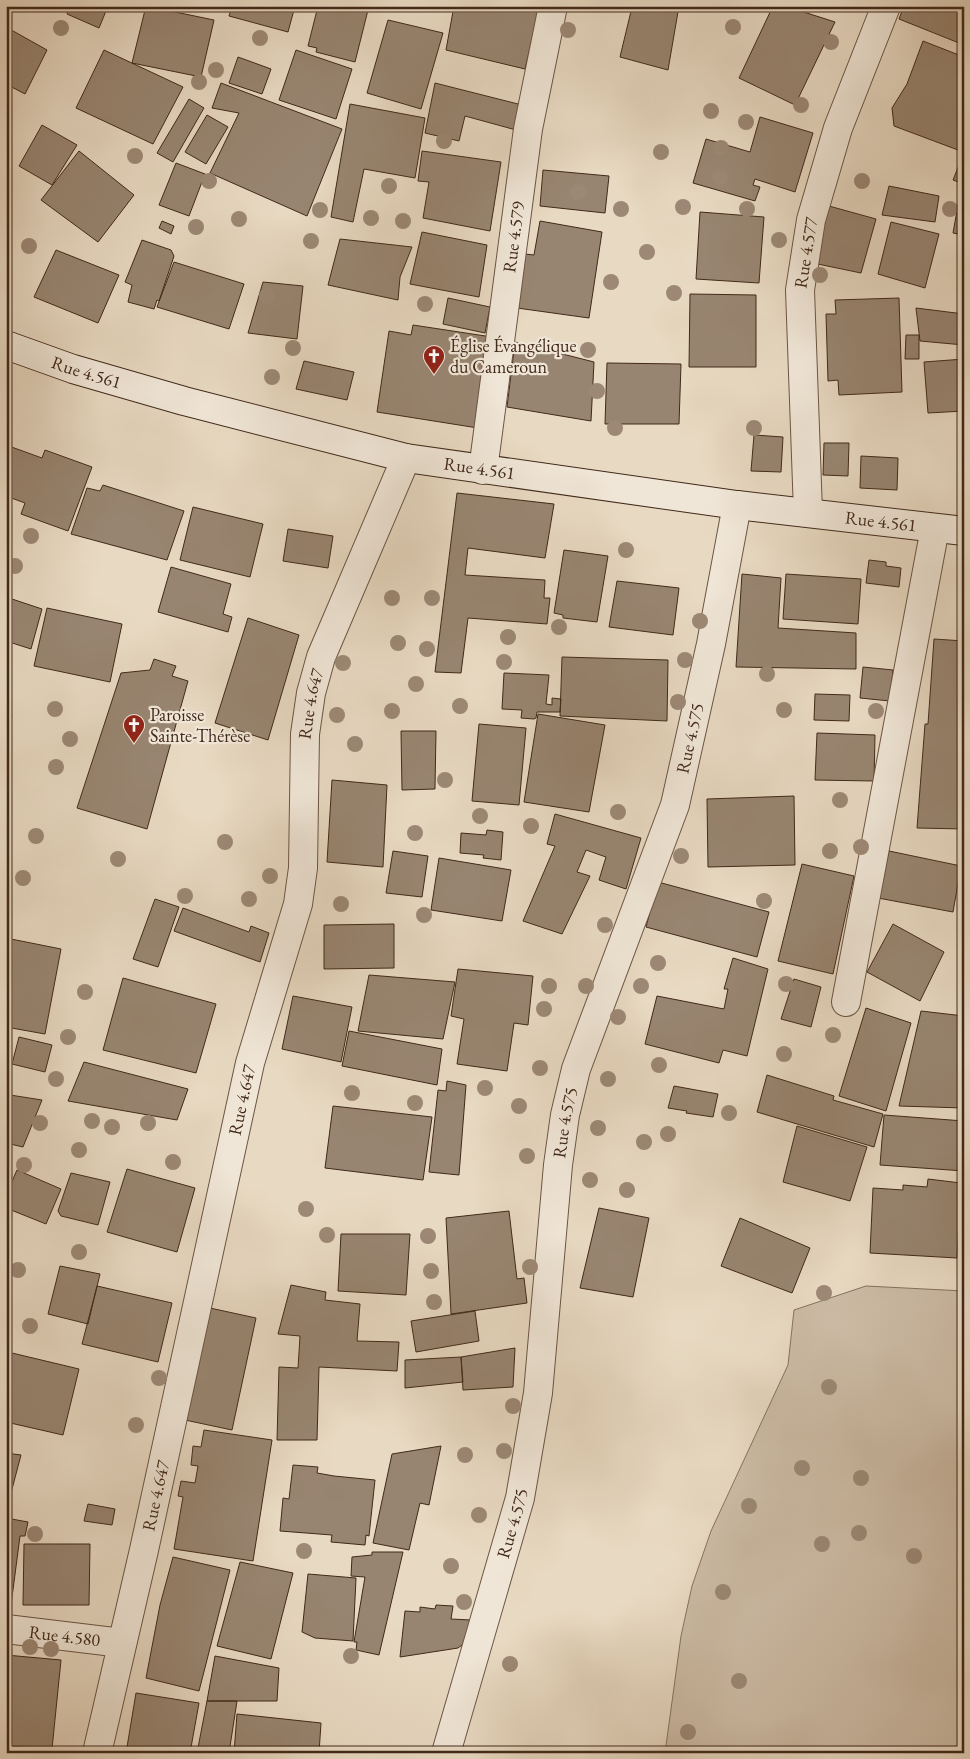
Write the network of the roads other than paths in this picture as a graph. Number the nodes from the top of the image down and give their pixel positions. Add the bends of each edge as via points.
1 (553, 6) edge
2 (886, 6) edge
3 (6, 345) edge
4 (406, 458) junction
5 (483, 470) junction
6 (737, 505) junction
7 (808, 512) junction
8 (936, 528) junction
9 (964, 531) edge
10 (846, 1002) dead end
11 (6, 1629) edge
12 (122, 1643) junction
13 (97, 1753) edge
14 (446, 1753) edge

1 - 5 street, Rue 4.579 via 528,129
2 - 7 street, Rue 4.577 via 838,128 811,220 800,290
3 - 4 street, Rue 4.561 via 73,369 184,401
4 - 5 street, Rue 4.561
4 - 12 street, Rue 4.647 via 321,657 311,693 305,734 303,868 298,904 250,1062
5 - 6 street, Rue 4.561
6 - 7 street, Rue 4.561
6 - 14 street, Rue 4.575 via 711,644 675,806 576,1070 558,1165 538,1393 520,1498
7 - 8 street, Rue 4.561
8 - 9 street, Rue 4.561
8 - 10 street
11 - 12 street, Rue 4.580
12 - 13 street, Rue 4.647

